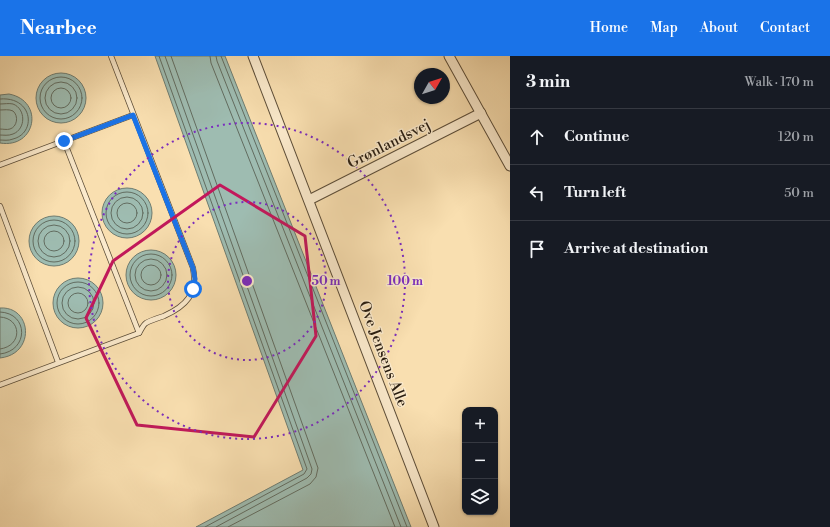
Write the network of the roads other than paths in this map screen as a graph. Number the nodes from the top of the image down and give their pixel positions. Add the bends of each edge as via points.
1 (111, 56) edge
2 (253, 56) edge
3 (449, 56) edge
4 (481, 113) junction
5 (133, 115) junction
6 (64, 141) junction
7 (0, 165) edge
8 (510, 166) edge
9 (309, 200) junction
10 (0, 206) edge
11 (139, 333) junction
12 (58, 362) junction
13 (0, 385) edge
14 (434, 527) edge

1 - 5 lane
2 - 9 street, Ove Jensens Alle
3 - 4 street
4 - 8 street
4 - 9 street, Grønlandsvej
5 - 6 lane
5 - 11 lane via 193,268 195,279 187,300 178,310 146,323
6 - 7 lane
6 - 11 lane
9 - 14 street, Ove Jensens Alle
10 - 12 lane
11 - 12 lane
12 - 13 lane

